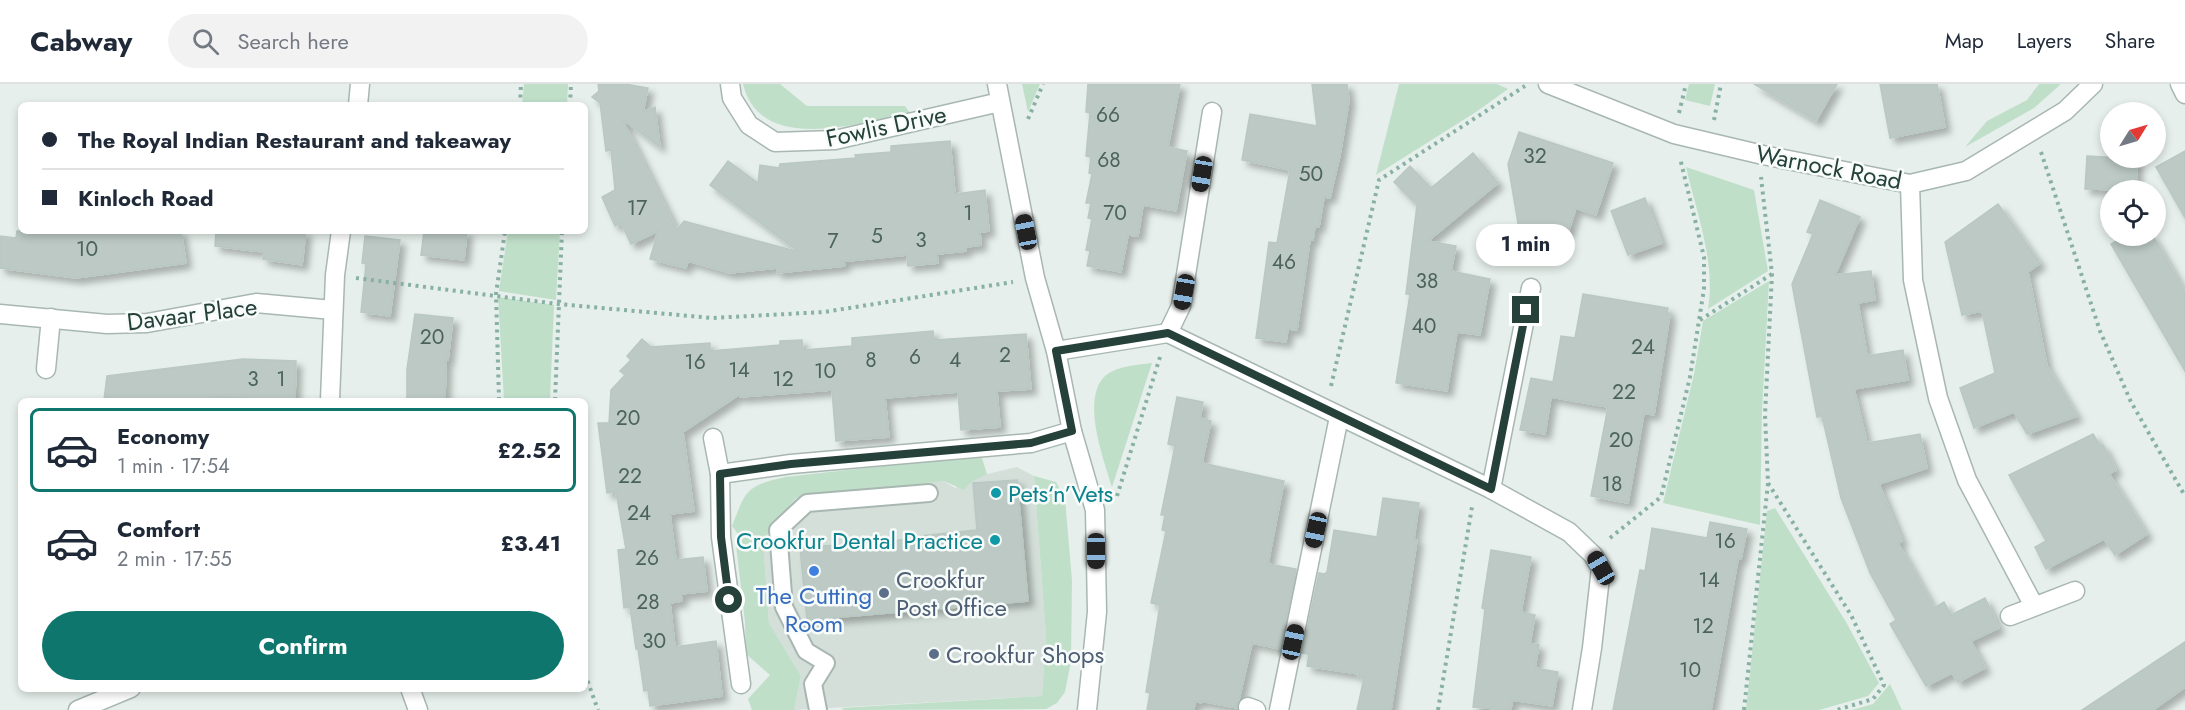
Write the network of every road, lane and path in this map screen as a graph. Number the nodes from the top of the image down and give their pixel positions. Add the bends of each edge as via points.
1 (360, 84) edge
2 (521, 84) edge
3 (571, 84) edge
4 (730, 84) edge
5 (1528, 84) edge
6 (1548, 84) edge
7 (1686, 84) edge
8 (1721, 84) edge
9 (2093, 84) edge
10 (2180, 84) edge
11 (998, 93) edge
12 (2185, 94) edge
13 (358, 102) edge
14 (520, 102) edge
15 (570, 102) edge
16 (1212, 112) dead end
17 (2035, 131) junction
18 (1674, 134) junction
19 (1709, 141) junction
20 (1763, 155) junction
21 (1910, 184) junction
22 (341, 234) edge
23 (505, 234) edge
24 (562, 234) edge
25 (1772, 274) junction
26 (335, 275) junction
27 (1035, 278) junction
28 (1531, 288) dead end
29 (496, 294) junction
30 (558, 304) junction
31 (333, 310) junction
32 (0, 314) edge
33 (51, 318) junction
34 (1700, 320) junction
35 (1168, 333) junction
36 (1056, 351) junction
37 (46, 369) dead end
38 (330, 398) edge
39 (499, 398) edge
40 (555, 398) edge
41 (1333, 414) junction
42 (1072, 431) junction
43 (713, 438) dead end
44 (720, 474) junction
45 (1768, 483) junction
46 (1484, 485) junction
47 (929, 493) dead end
48 (2185, 496) edge
49 (1095, 510) junction
50 (1593, 555) junction
51 (2075, 591) dead end
52 (2034, 606) junction
53 (2010, 616) dead end
54 (588, 682) edge
55 (741, 684) dead end
56 (121, 692) edge
57 (411, 692) edge
58 (78, 710) edge
59 (418, 710) edge
60 (598, 710) edge
61 (818, 710) edge
62 (1087, 710) edge
63 (1279, 710) edge
64 (1438, 710) edge
65 (1582, 710) edge
66 (1744, 710) edge
67 (1837, 710) edge

1 - 13 street
2 - 14 path
3 - 15 path
4 - 11 street, Fowlis Drive via 732,98 749,125 776,142 835,140
5 - 41 path via 1379,180
6 - 18 street, Warnock Road
7 - 18 path
8 - 19 path
9 - 17 street, Warnock Road via 2065,111
10 - 12 street
11 - 27 street
16 - 35 street via 1181,306
17 - 21 street, Warnock Road via 1966,171
17 - 48 path via 2100,331 2131,402
18 - 19 street, Warnock Road
18 - 34 path via 1704,257
19 - 20 street, Warnock Road
20 - 21 street, Warnock Road
20 - 25 path via 1760,186
21 - 52 street via 1913,280 1938,398 1967,480
22 - 26 street
23 - 29 path
24 - 30 path
25 - 34 path
25 - 45 path via 1766,415
26 - 29 path
26 - 31 street
27 - 30 path via 824,312 712,318
27 - 36 street
28 - 46 street
29 - 30 path
29 - 39 path
30 - 40 path
31 - 33 street, Davaar Place via 256,303 147,323 107,324
31 - 38 street
32 - 33 street, Davaar Place
33 - 37 street
34 - 50 path via 1661,497 1621,527
35 - 36 street
35 - 41 street
35 - 49 path via 1115,502
36 - 42 street
41 - 46 street
41 - 63 street
42 - 44 street via 1031,443
42 - 49 street
43 - 44 street
44 - 55 street via 721,537
45 - 66 path
45 - 67 path via 1851,615 1884,685 1873,699
46 - 50 street via 1569,532
46 - 64 path
47 - 61 lane via 807,503 778,530 784,607 806,651 826,663 813,684
49 - 62 street via 1097,612
50 - 65 street via 1601,568
51 - 52 street
52 - 53 street
54 - 60 path
56 - 58 street
57 - 59 street

